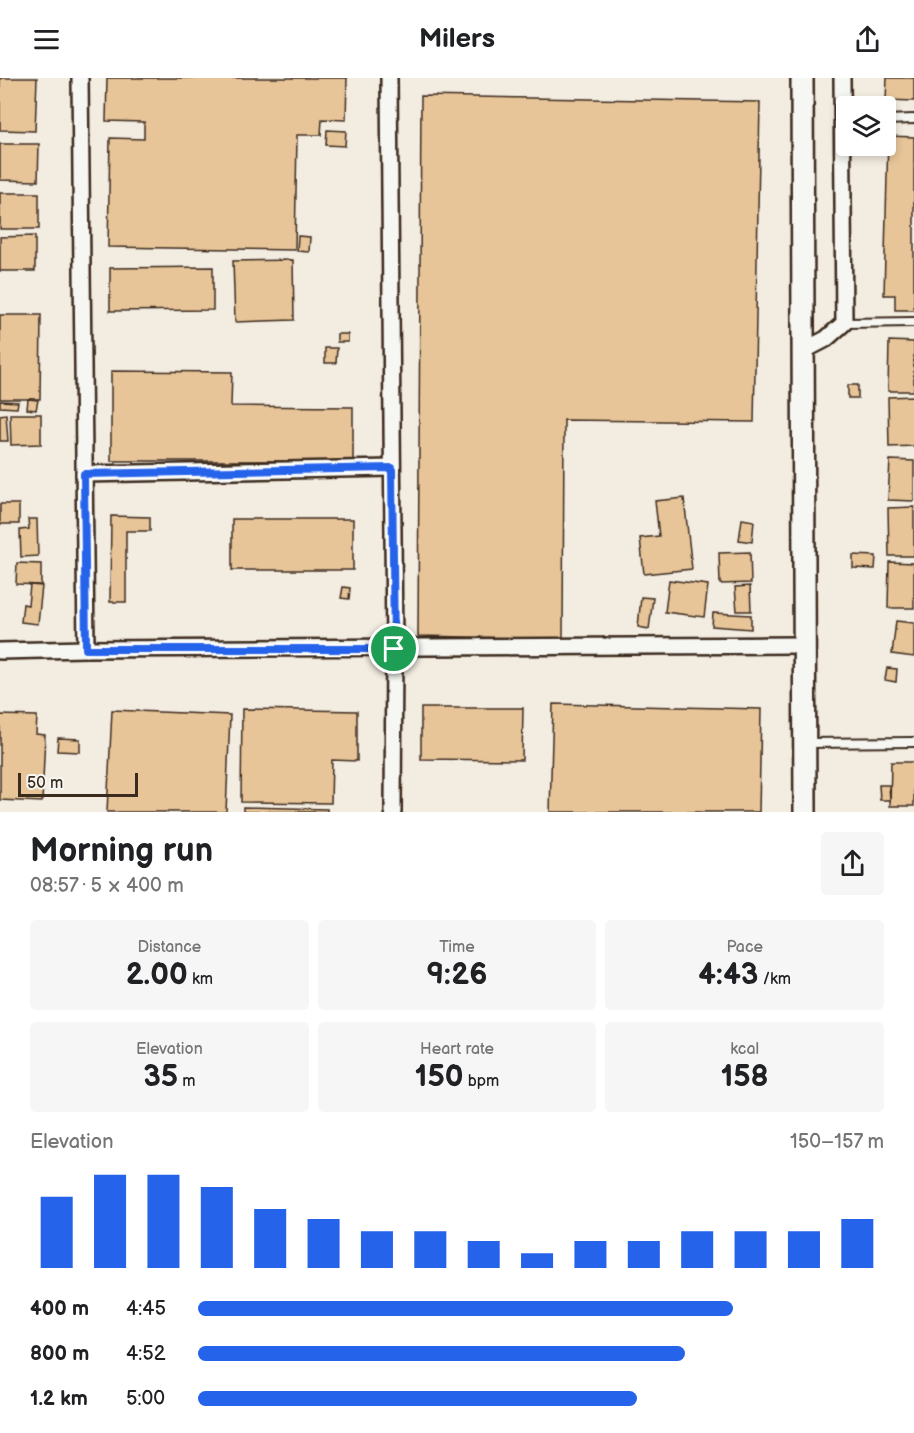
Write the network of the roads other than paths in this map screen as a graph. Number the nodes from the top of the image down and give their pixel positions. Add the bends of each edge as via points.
1 (80, 78) edge
2 (389, 78) edge
3 (802, 78) edge
4 (842, 78) edge
5 (843, 96) edge
6 (914, 119) edge
7 (896, 120) edge
8 (845, 156) edge
9 (914, 322) edge
10 (844, 323) junction
11 (803, 351) junction
12 (392, 468) junction
13 (84, 474) junction
14 (805, 645) junction
15 (86, 649) junction
16 (394, 649) junction
17 (0, 651) edge
18 (914, 742) edge
19 (805, 743) junction
20 (393, 812) edge
21 (805, 812) edge

1 - 13 street
2 - 12 street
3 - 11 street
4 - 5 street
6 - 7 lane
8 - 10 street
9 - 10 lane
10 - 11 street via 826,339
11 - 14 street
12 - 13 street
12 - 16 street
13 - 15 street
14 - 16 street
14 - 19 street
15 - 16 street
15 - 17 street
16 - 20 street
18 - 19 lane
19 - 21 street

